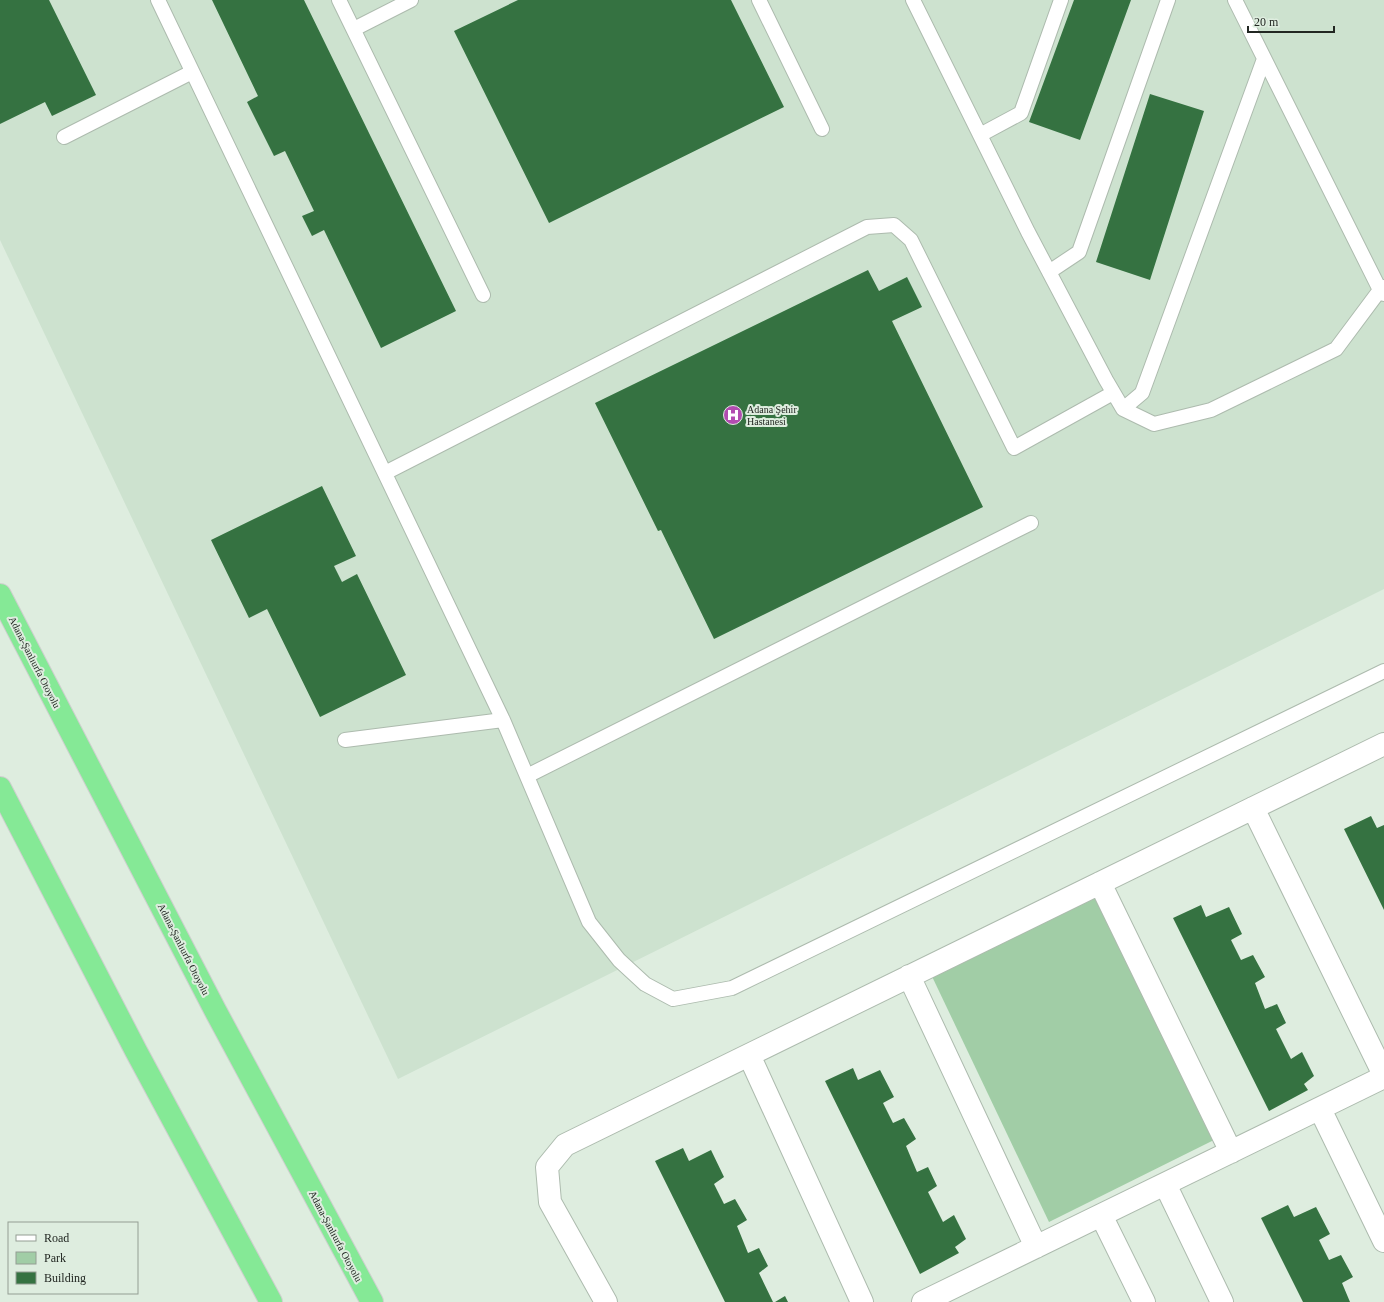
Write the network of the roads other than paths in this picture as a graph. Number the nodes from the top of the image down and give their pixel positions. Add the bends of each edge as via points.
1 (158, 0) edge
2 (339, 0) edge
3 (411, 0) edge
4 (759, 0) edge
5 (914, 0) edge
6 (1061, 0) edge
7 (1168, 0) edge
8 (1235, 0) edge
9 (354, 29) junction
10 (1264, 59) junction
11 (192, 72) junction
12 (822, 129) dead end
13 (980, 134) junction
14 (64, 137) dead end
15 (1049, 272) junction
16 (1383, 290) edge
17 (484, 295) dead end
18 (1113, 393) junction
19 (1123, 409) junction
20 (384, 473) junction
21 (1031, 523) dead end
22 (0, 595) edge
23 (1384, 671) edge
24 (503, 720) junction
25 (345, 740) dead end
26 (1384, 744) edge
27 (527, 776) junction
28 (0, 788) edge
29 (1253, 808) junction
30 (1100, 883) junction
31 (909, 976) junction
32 (749, 1055) junction
33 (1384, 1076) edge
34 (1320, 1108) junction
35 (1231, 1152) junction
36 (1165, 1184) junction
37 (1101, 1215) junction
38 (1384, 1241) edge
39 (1036, 1247) junction
40 (927, 1301) edge
41 (271, 1302) edge
42 (372, 1302) edge
43 (606, 1302) edge
44 (862, 1302) edge
45 (1144, 1302) edge
46 (1222, 1302) edge

1 - 11 lane
2 - 9 lane
3 - 9 lane
4 - 12 lane
5 - 13 lane
6 - 13 lane via 1021,113
7 - 15 lane via 1079,252
8 - 10 lane
9 - 17 lane
10 - 16 lane
10 - 19 lane via 1142,393
11 - 14 lane
11 - 20 lane
13 - 15 lane
15 - 18 lane
16 - 19 lane via 1336,349 1211,410 1154,424
18 - 19 lane
18 - 20 lane via 1014,448 911,240 894,225 867,227
20 - 24 lane
21 - 27 lane
22 - 42 highway, Adana-Şanlıurfa Otoyolu via 215,1010
23 - 27 lane via 732,988 673,999 645,984 619,960 589,922
24 - 25 lane
24 - 27 lane
26 - 29 street
28 - 41 highway via 136,1051
29 - 30 street
29 - 33 street
30 - 31 street
30 - 35 street
31 - 32 street
31 - 39 street
32 - 43 street via 565,1145 547,1167 550,1202
32 - 44 street
33 - 34 street
34 - 35 street
34 - 38 street
35 - 36 street
36 - 37 street
36 - 46 street
37 - 39 street
37 - 45 street
39 - 40 street

